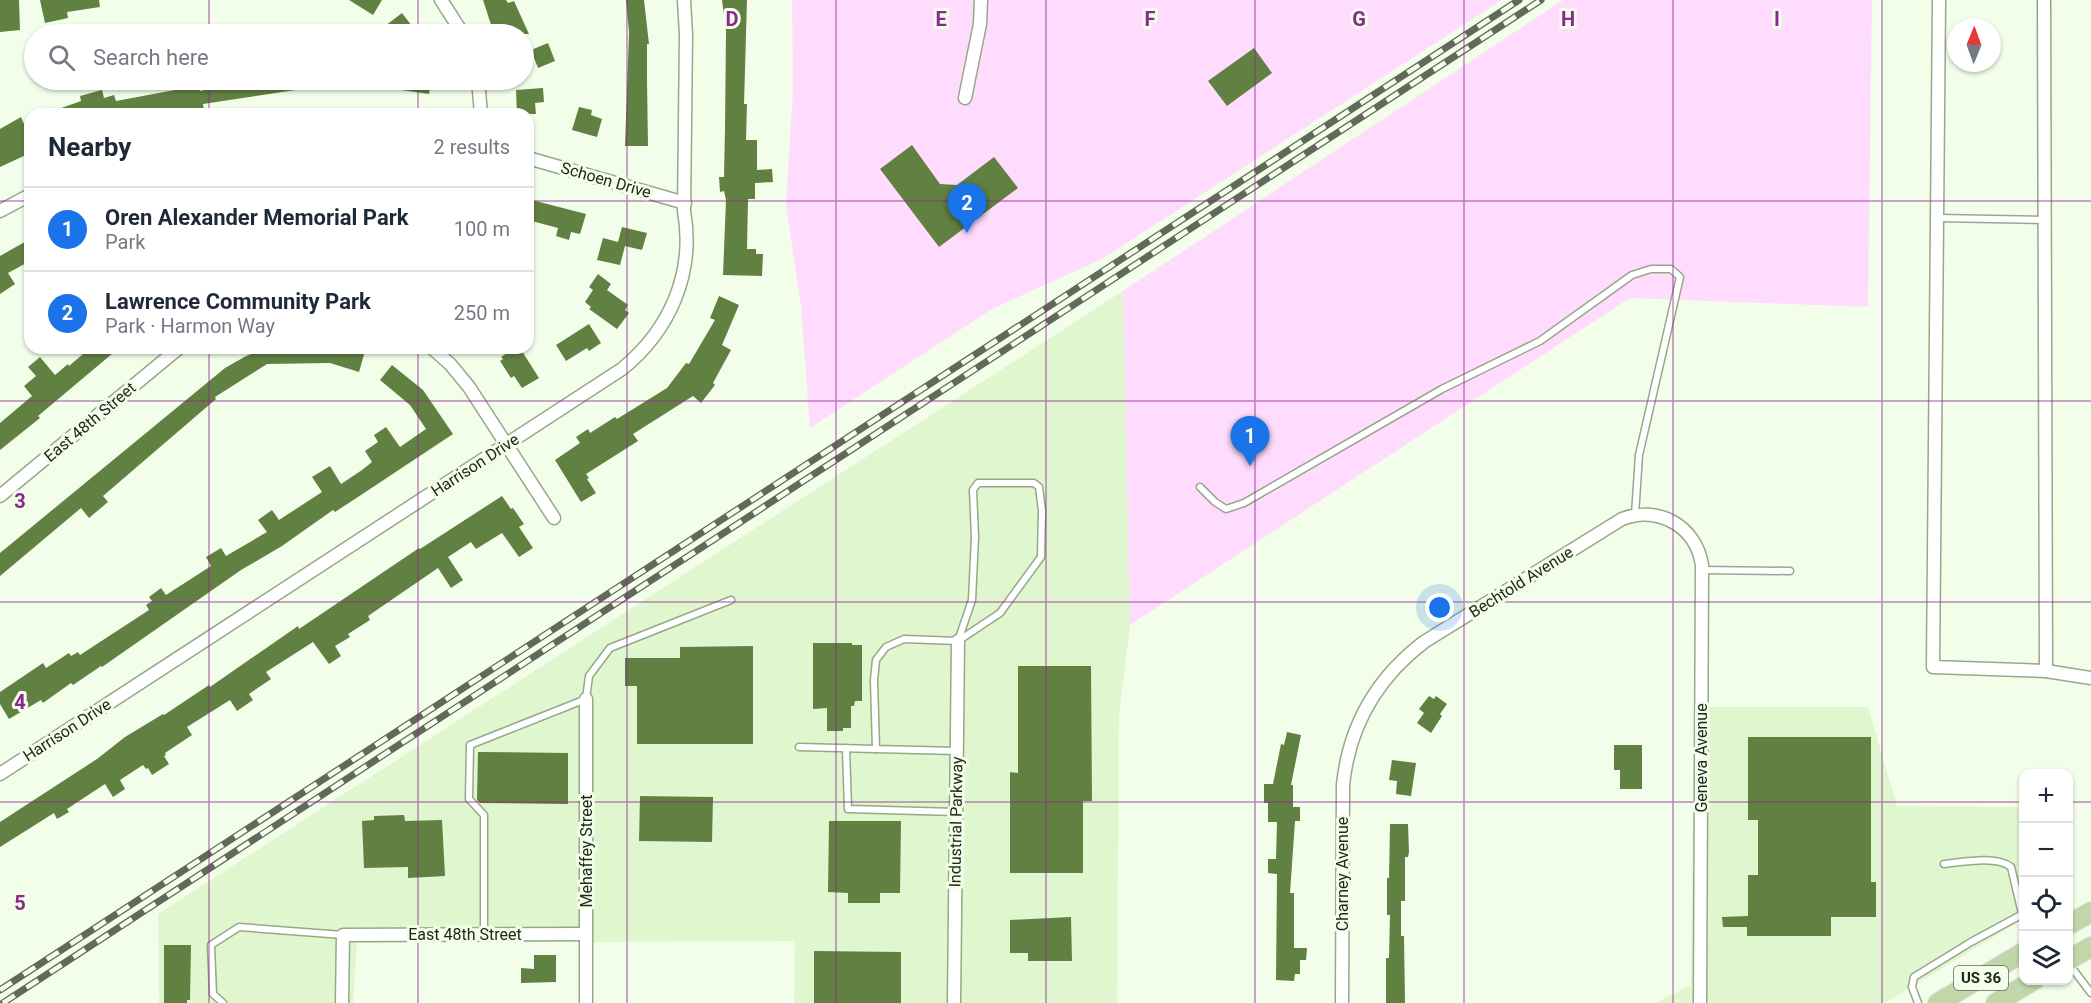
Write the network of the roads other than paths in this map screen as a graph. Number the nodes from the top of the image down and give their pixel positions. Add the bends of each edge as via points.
1 (441, 0) edge
2 (684, 0) edge
3 (981, 0) edge
4 (1939, 0) edge
5 (2044, 0) edge
6 (457, 24) edge
7 (479, 90) edge
8 (965, 98) dead end
9 (480, 108) edge
10 (534, 160) edge
11 (24, 198) edge
12 (685, 203) junction
13 (0, 211) edge
14 (1937, 218) junction
15 (2045, 220) junction
16 (172, 354) edge
17 (439, 354) edge
18 (506, 445) junction
19 (1200, 487) dead end
20 (0, 496) edge
21 (1635, 516) junction
22 (554, 518) dead end
23 (1675, 522) joint
24 (1702, 570) junction
25 (1790, 571) dead end
26 (731, 600) dead end
27 (958, 641) junction
28 (2046, 671) junction
29 (2091, 678) edge
30 (586, 699) junction
31 (1349, 746) joint
32 (799, 747) dead end
33 (846, 748) junction
34 (876, 749) junction
35 (957, 751) junction
36 (0, 774) edge
37 (957, 812) junction
38 (1944, 864) dead end
39 (2019, 905) edge
40 (2091, 912) edge
41 (2019, 920) edge
42 (2073, 922) edge
43 (484, 934) junction
44 (586, 934) junction
45 (343, 935) junction
46 (2091, 947) edge
47 (2019, 955) edge
48 (2073, 959) edge
49 (2073, 969) edge
50 (2027, 985) edge
51 (2091, 993) edge
52 (223, 1003) edge
53 (342, 1003) edge
54 (586, 1003) edge
55 (954, 1003) edge
56 (1342, 1003) edge
57 (1700, 1003) edge
58 (1918, 1003) edge
59 (1938, 1003) edge
60 (1996, 1003) edge

1 - 6 street
2 - 12 street, Harrison Drive
3 - 8 street
4 - 14 street
5 - 15 street
7 - 9 street
10 - 12 street, Schoen Drive
11 - 13 street
12 - 18 street, Harrison Drive via 685,263 676,300 662,326 622,369
14 - 15 lane
14 - 28 street via 1933,667
15 - 28 street
16 - 20 street, East 48th Street
17 - 18 street via 469,387
18 - 22 street
18 - 36 street, Harrison Drive
19 - 21 lane via 1226,509 1244,503 1442,389 1540,341 1632,275 1651,269 1671,269 1680,277 1638,455
21 - 23 street, Bechtold Avenue via 1652,514
21 - 31 street, Bechtold Avenue via 1622,519 1412,651 1376,689
23 - 24 street, Geneva Avenue via 1695,543
24 - 25 lane
24 - 57 street, Geneva Avenue
26 - 30 lane via 610,648 589,676
27 - 27 lane via 1000,614 1041,557 1042,512 1039,487 1034,483 978,483 973,490 972,600
27 - 34 lane via 904,639 886,647 876,660
27 - 35 street, Industrial Parkway
28 - 29 street
30 - 43 lane via 471,745 469,799 484,816
30 - 44 street, Mehaffey Street
31 - 56 street, Charney Avenue via 1343,785
32 - 33 lane
33 - 34 lane
33 - 37 lane via 848,810
34 - 35 lane
35 - 37 street, Industrial Parkway
37 - 55 street, Industrial Parkway
38 - 39 lane via 2006,863 2011,867
40 - 42 main road
41 - 58 lane via 1971,942 1914,977 1912,987
43 - 44 street, East 48th Street
43 - 45 street, East 48th Street
44 - 54 street, Mehaffey Street
45 - 52 lane via 239,927 211,945 213,994
45 - 53 street
46 - 48 main road
47 - 59 main road, US 36
49 - 51 lane
50 - 60 main road, US 36

